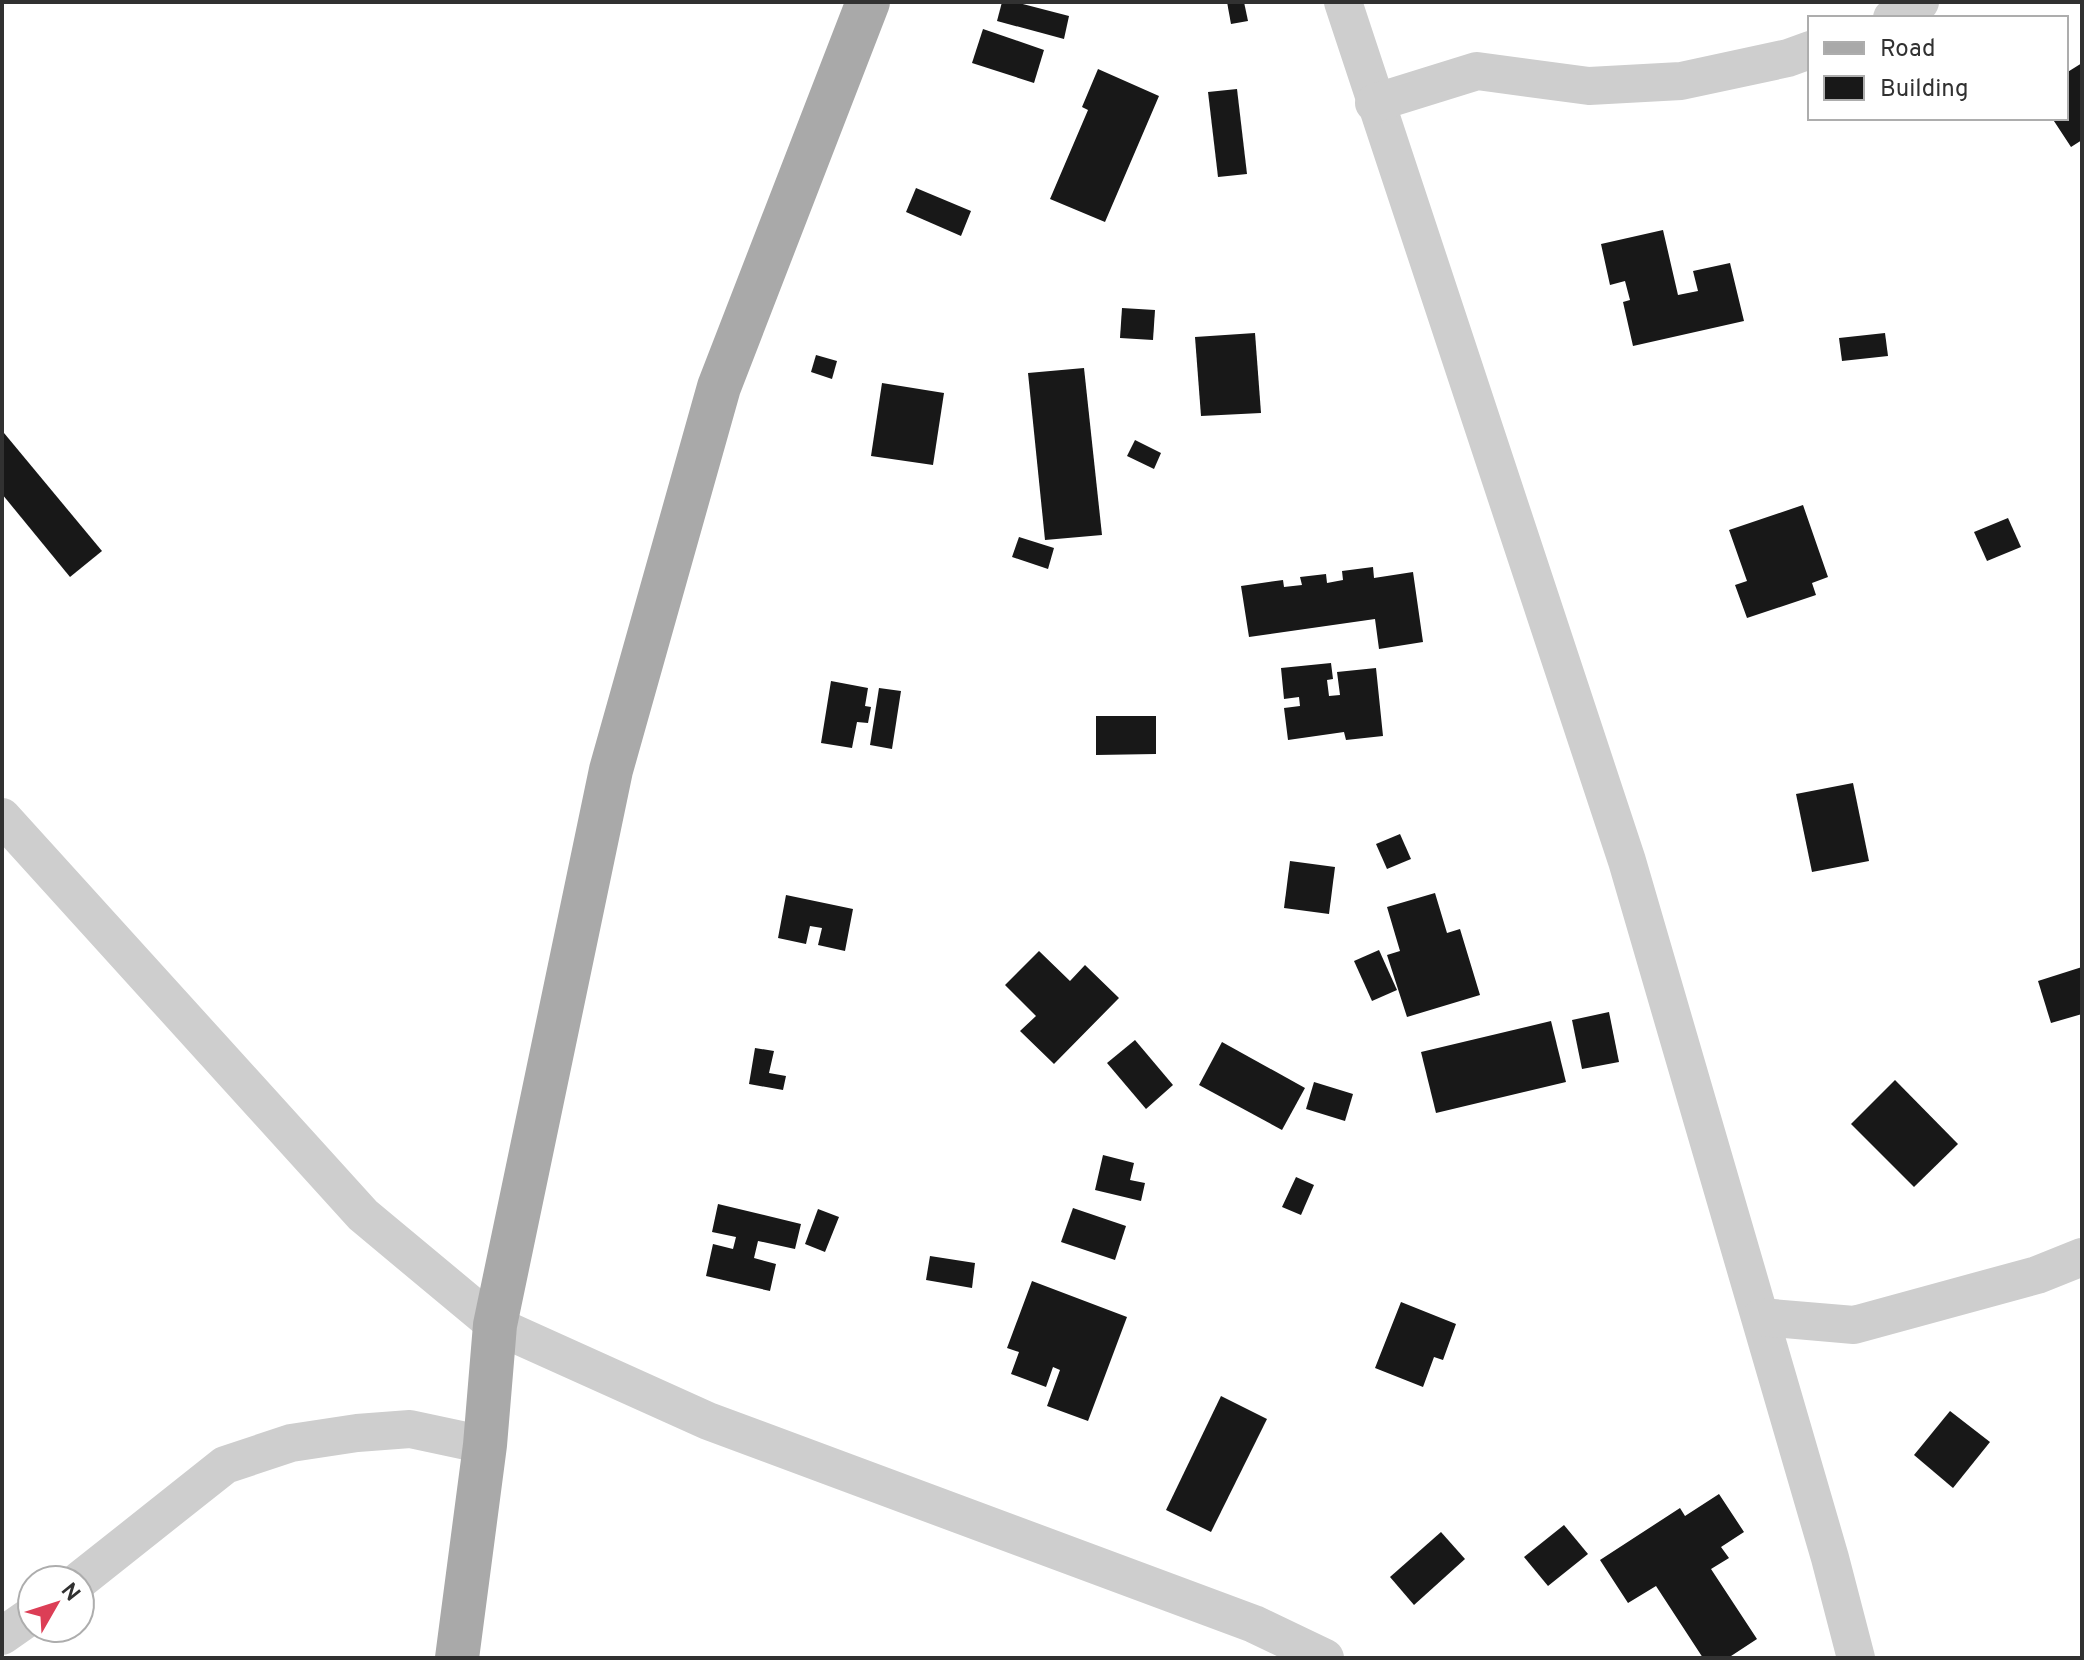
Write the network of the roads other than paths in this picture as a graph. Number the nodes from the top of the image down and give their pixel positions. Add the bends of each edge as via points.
1 (868, 2) edge
2 (1343, 2) edge
3 (1920, 2) edge
4 (1896, 16) edge
5 (1808, 51) edge
6 (1374, 103) junction
7 (2, 817) edge
8 (2082, 1257) edge
9 (1761, 1317) junction
10 (495, 1325) junction
11 (485, 1445) junction
12 (96, 1567) edge
13 (457, 1658) edge
14 (1325, 1658) edge
15 (1856, 1658) edge

1 - 10 main road via 719,387 615,754
2 - 6 street
3 - 4 street
5 - 6 street via 1681,81 1589,86 1477,71
6 - 9 street via 1627,861
7 - 10 street via 363,1215
8 - 9 street via 2037,1275 1854,1325
9 - 15 street
10 - 11 main road
10 - 14 street via 708,1421 1254,1624
11 - 12 street via 410,1429 291,1443 225,1465
11 - 13 main road

